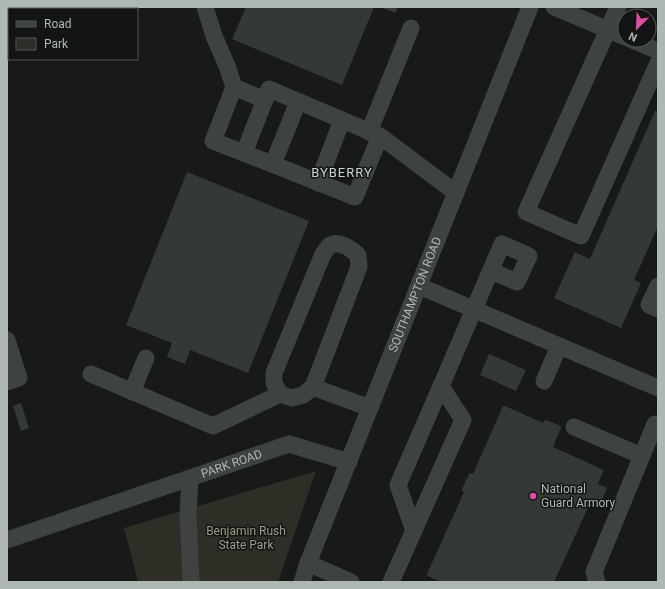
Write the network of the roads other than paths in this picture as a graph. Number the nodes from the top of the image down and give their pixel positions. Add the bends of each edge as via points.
1 (205, 7) edge
2 (530, 7) edge
3 (554, 7) edge
4 (618, 7) edge
5 (411, 28) dead end
6 (608, 30) junction
7 (617, 34) edge
8 (658, 63) edge
9 (234, 87) junction
10 (265, 100) junction
11 (298, 102) junction
12 (342, 120) junction
13 (374, 134) junction
14 (244, 153) junction
15 (273, 164) junction
16 (318, 183) junction
17 (456, 193) junction
18 (491, 271) dead end
19 (419, 286) junction
20 (658, 286) edge
21 (474, 309) junction
22 (658, 309) edge
23 (7, 340) edge
24 (559, 346) junction
25 (146, 358) dead end
26 (91, 374) dead end
27 (544, 381) dead end
28 (7, 382) edge
29 (442, 386) junction
30 (313, 387) junction
31 (658, 388) edge
32 (132, 392) junction
33 (280, 394) junction
34 (370, 408) junction
35 (657, 424) edge
36 (574, 427) dead end
37 (642, 456) junction
38 (349, 462) junction
39 (190, 478) junction
40 (414, 531) junction
41 (7, 540) edge
42 (308, 563) junction
43 (191, 582) edge
44 (302, 582) edge
45 (351, 582) edge
46 (391, 582) edge
47 (597, 582) edge

1 - 9 street
2 - 17 street, SOUTHAMPTON ROAD
3 - 6 street
4 - 6 street
5 - 13 street
6 - 7 street
6 - 8 street via 526,212 581,236
9 - 10 street
9 - 14 street via 213,141
10 - 11 street via 269,89
10 - 14 street
11 - 12 street
11 - 15 street
12 - 13 street
12 - 16 street
13 - 16 street via 355,198
13 - 17 street
14 - 15 street
15 - 16 street
17 - 19 street, SOUTHAMPTON ROAD
18 - 21 street
19 - 21 street
19 - 34 street, SOUTHAMPTON ROAD
20 - 22 street via 649,305
21 - 24 street
21 - 29 street
23 - 28 street via 19,378
24 - 27 street
24 - 31 street
25 - 32 street
26 - 32 street
29 - 40 street via 398,485
29 - 40 street via 463,420
30 - 33 street via 303,395 292,398
30 - 33 street via 359,267 358,256 350,248 339,243 330,245 323,254 274,373 274,383
30 - 34 street
32 - 33 street via 213,426
34 - 38 street, SOUTHAMPTON ROAD
35 - 37 street
36 - 37 street
37 - 47 street via 594,572
38 - 39 street, PARK ROAD via 289,444
38 - 42 street, SOUTHAMPTON ROAD
39 - 41 street
39 - 43 street, PARK ROAD via 188,513
40 - 46 street
42 - 44 street, SOUTHAMPTON ROAD
42 - 45 street

